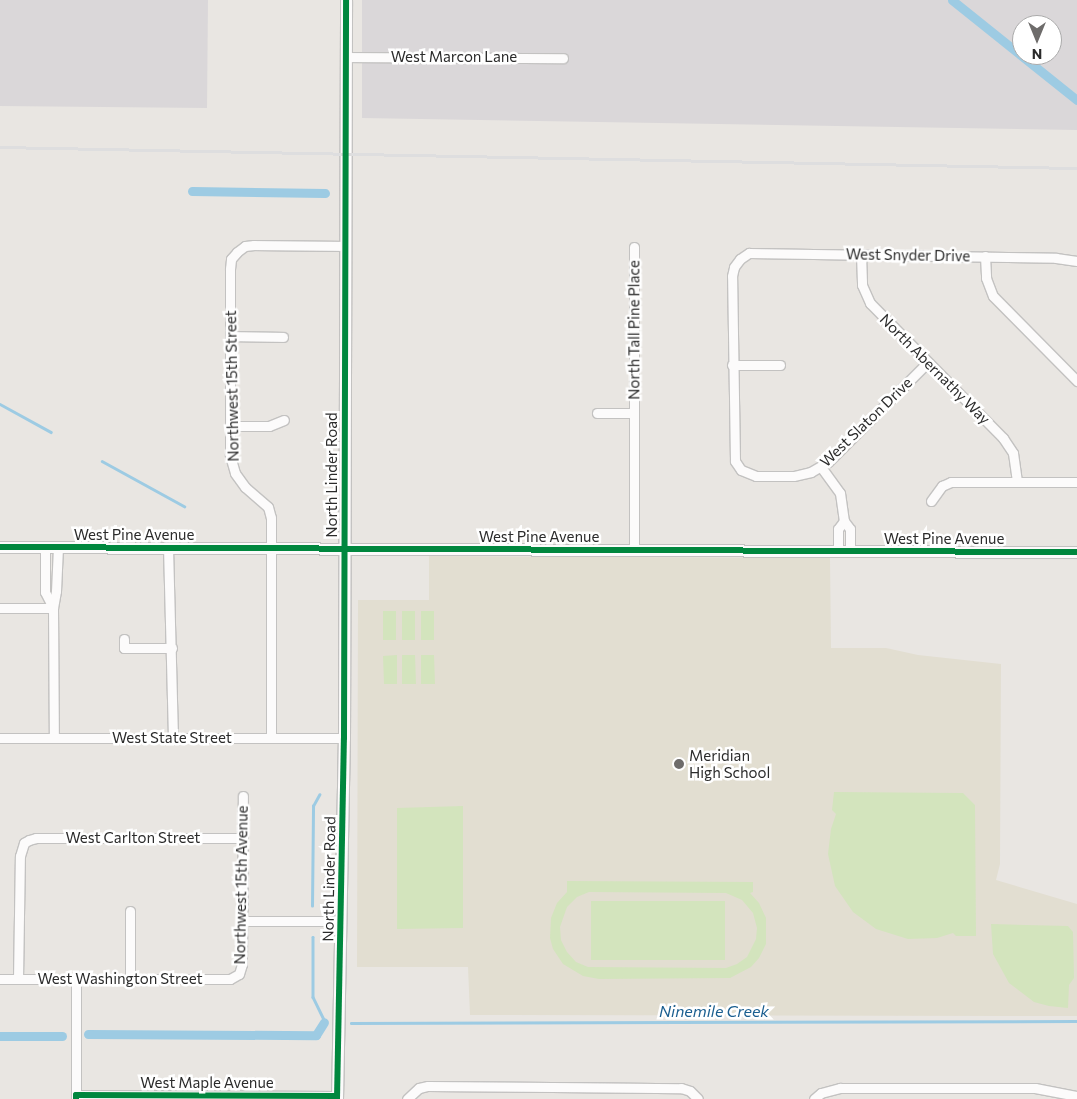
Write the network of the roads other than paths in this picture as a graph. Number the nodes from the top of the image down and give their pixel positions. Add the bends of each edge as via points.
1 (346, 0) edge
2 (346, 57) junction
3 (563, 58) dead end
4 (345, 246) junction
5 (634, 246) dead end
6 (861, 254) junction
7 (985, 256) junction
8 (1077, 262) edge
9 (230, 336) junction
10 (283, 337) dead end
11 (928, 362) junction
12 (732, 365) junction
13 (780, 365) dead end
14 (1077, 381) edge
15 (597, 412) dead end
16 (634, 413) junction
17 (284, 420) dead end
18 (230, 426) junction
19 (821, 468) junction
20 (1017, 481) junction
21 (1077, 482) edge
22 (931, 501) dead end
23 (844, 522) junction
24 (0, 547) edge
25 (45, 547) junction
26 (58, 547) junction
27 (168, 548) junction
28 (271, 548) junction
29 (345, 548) junction
30 (634, 551) junction
31 (838, 551) junction
32 (850, 551) junction
33 (1077, 552) edge
34 (0, 608) edge
35 (53, 608) junction
36 (124, 639) dead end
37 (172, 648) junction
38 (54, 737) junction
39 (0, 738) edge
40 (173, 738) junction
41 (271, 738) junction
42 (344, 738) junction
43 (243, 796) dead end
44 (243, 838) junction
45 (130, 910) dead end
46 (242, 921) junction
47 (340, 921) junction
48 (239, 974) joint
49 (0, 979) edge
50 (18, 979) junction
51 (76, 979) junction
52 (130, 979) junction
53 (409, 1096) edge
54 (1077, 1096) edge
55 (76, 1097) edge
56 (337, 1098) edge
57 (698, 1098) edge
58 (814, 1099) edge

1 - 2 main road, North Linder Road
2 - 3 street, West Marcon Lane
2 - 4 main road, North Linder Road
4 - 9 street, Northwest 15th Street via 254,244 237,252 230,268
4 - 29 main road, North Linder Road
5 - 16 street, North Tall Pine Place
6 - 7 street, West Snyder Drive
6 - 11 street, North Abernathy Way via 862,285 870,303
6 - 12 street, West Snyder Drive via 749,253 740,259 732,276
7 - 8 street, West Snyder Drive via 1056,258
7 - 14 street via 986,278 993,296
9 - 10 street
9 - 18 street, Northwest 15th Street
11 - 19 street, West Slaton Drive
11 - 20 street, North Abernathy Way via 1009,445 1016,462
12 - 13 street
12 - 19 street, West Slaton Drive via 734,453 741,470 756,476 793,476
15 - 16 street, North Tall Pine Place
16 - 30 street, North Tall Pine Place
17 - 18 street via 269,426
18 - 28 street, Northwest 15th Street via 230,456 235,473 245,487 272,505
19 - 23 street via 840,493
20 - 21 street
20 - 22 street via 951,482 942,486
23 - 31 street via 838,529
23 - 32 street via 850,529
24 - 25 main road, West Pine Avenue
25 - 26 main road, West Pine Avenue
25 - 35 street via 45,592
26 - 27 main road, West Pine Avenue
26 - 35 street
27 - 28 main road, West Pine Avenue
27 - 37 street
28 - 29 main road, West Pine Avenue
28 - 41 street, Northwest 15th Street
29 - 30 main road, West Pine Avenue
29 - 42 main road, North Linder Road
30 - 31 main road, West Pine Avenue
31 - 32 main road, West Pine Avenue
32 - 33 main road, West Pine Avenue
34 - 35 street
35 - 38 street
36 - 37 street via 124,648
37 - 40 street
38 - 39 street, West State Street
38 - 40 street, West State Street
40 - 41 street, West State Street
41 - 42 street, West State Street
42 - 47 main road, North Linder Road
43 - 44 street, Northwest 15th Avenue
44 - 46 street, Northwest 15th Avenue
44 - 50 street, West Carlton Street via 36,838 24,843 20,856
45 - 52 street
46 - 47 street
46 - 48 street, Northwest 15th Avenue
47 - 56 main road, North Linder Road
48 - 52 street, West Washington Street via 230,979
49 - 50 street, West Washington Street
50 - 51 street, West Washington Street
51 - 52 street, West Washington Street
51 - 55 street
53 - 57 street via 428,1086 681,1088
54 - 58 street via 1035,1088 840,1088 830,1089
55 - 56 street, West Maple Avenue

